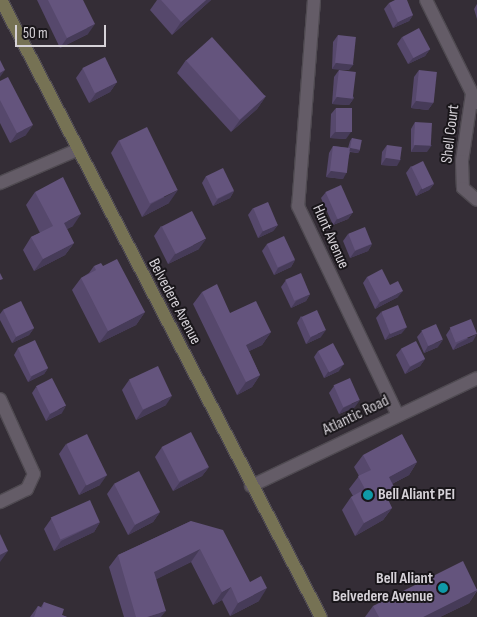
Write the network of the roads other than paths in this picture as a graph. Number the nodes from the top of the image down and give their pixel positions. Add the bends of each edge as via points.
1 (2, 0) edge
2 (314, 0) edge
3 (426, 0) edge
4 (474, 99) edge
5 (76, 150) junction
6 (0, 183) edge
7 (477, 200) edge
8 (477, 378) edge
9 (0, 399) edge
10 (397, 414) junction
11 (251, 486) junction
12 (0, 502) edge
13 (321, 617) edge

1 - 5 main road, Belvedere Avenue
2 - 10 street, Hunt Avenue via 298,206
3 - 4 street, Shell Court
4 - 7 street, Shell Court via 462,161 463,188
5 - 6 street
5 - 11 main road, Belvedere Avenue
8 - 10 street, Atlantic Road
9 - 12 street via 34,474 27,489
10 - 11 street, Atlantic Road
11 - 13 main road, Belvedere Avenue

